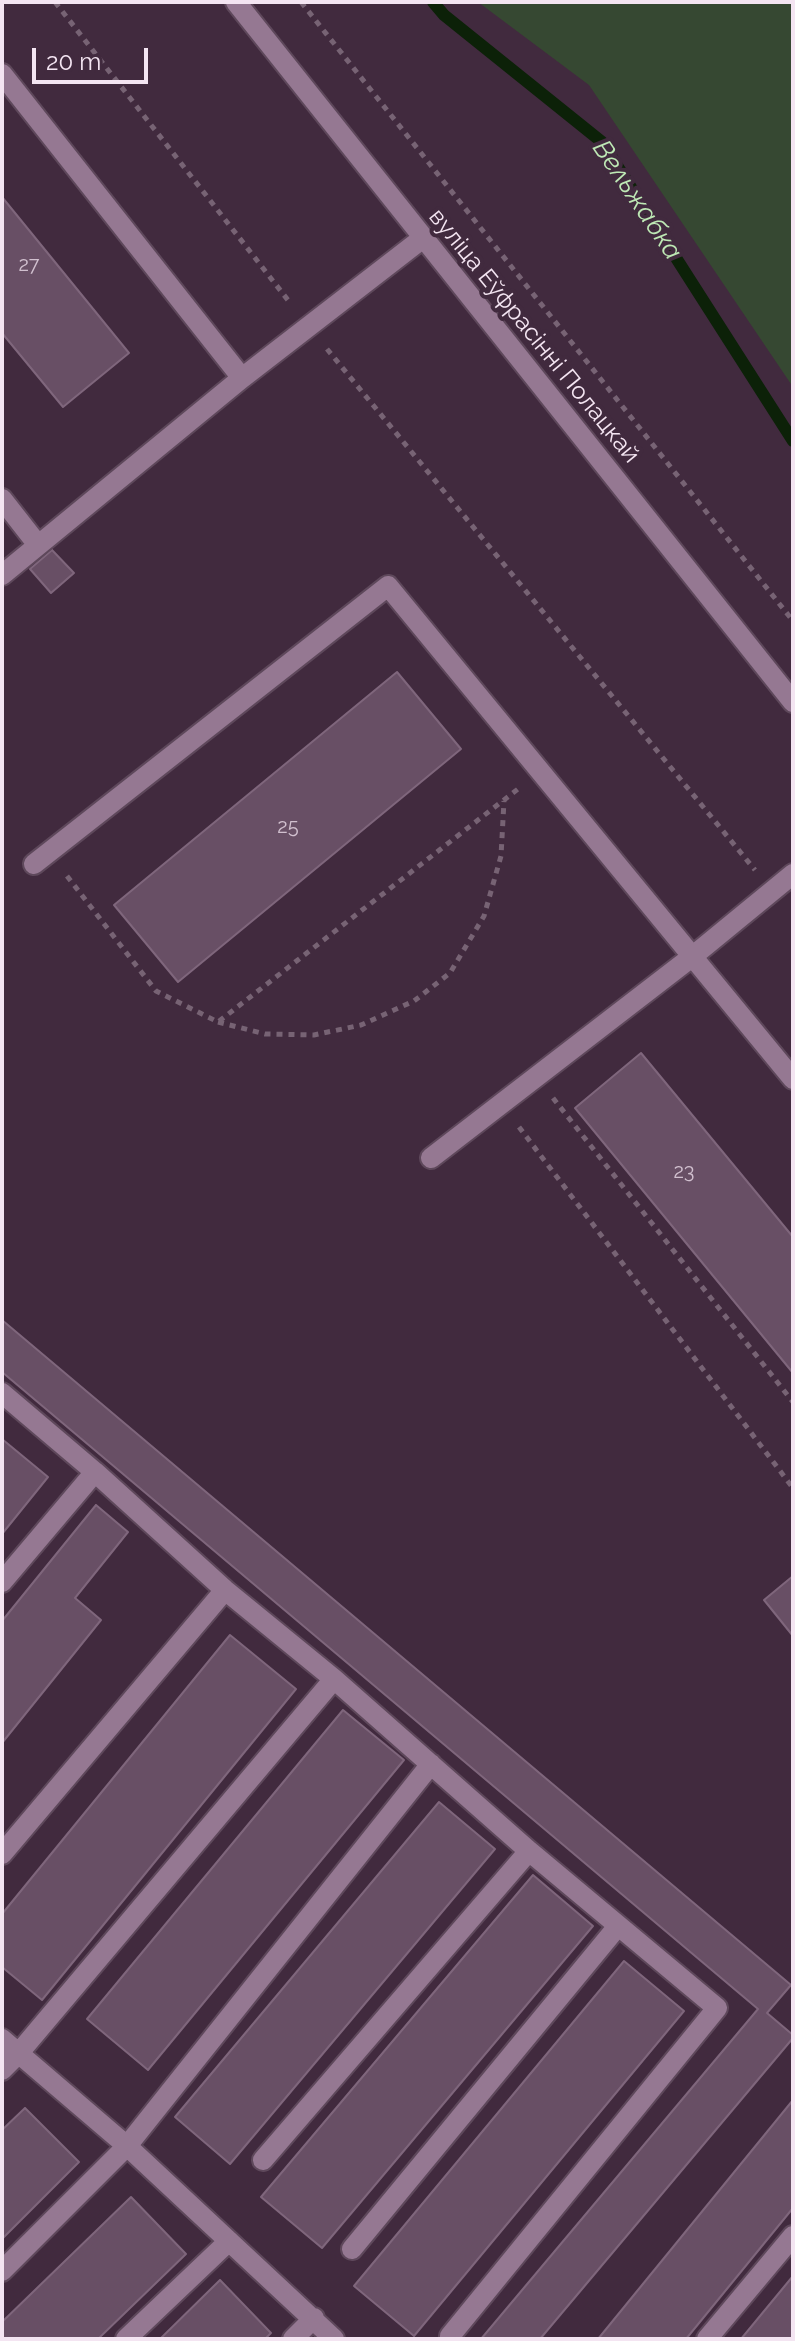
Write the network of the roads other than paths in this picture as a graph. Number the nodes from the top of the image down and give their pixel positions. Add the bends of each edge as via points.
1 (236, 2) edge
2 (2, 74) edge
3 (423, 238) junction
4 (242, 378) junction
5 (2, 499) edge
6 (38, 545) junction
7 (2, 575) edge
8 (793, 702) edge
9 (42, 858) road end
10 (793, 874) edge
11 (693, 956) junction
12 (793, 1079) edge
13 (431, 1158) dead end
14 (2, 1393) edge
15 (95, 1472) junction
16 (2, 1582) edge
17 (225, 1590) junction
18 (334, 1679) junction
19 (431, 1764) junction
20 (529, 1851) junction
21 (2, 1854) edge
22 (618, 1926) junction
23 (2, 2039) edge
24 (18, 2054) junction
25 (2, 2070) edge
26 (127, 2146) junction
27 (263, 2160) dead end
28 (793, 2236) edge
29 (229, 2241) junction
30 (352, 2249) dead end
31 (2, 2271) edge
32 (314, 2318) junction
33 (450, 2336) dead end
34 (126, 2339) edge
35 (293, 2339) edge
36 (334, 2339) edge
37 (707, 2339) edge

1 - 3 street, вуліца Еўфрасінні Полацкай
2 - 4 street
3 - 4 street
3 - 8 street, вуліца Еўфрасінні Полацкай
4 - 6 street
5 - 6 street
6 - 7 street
9 - 11 street via 388,586
10 - 11 street
11 - 12 street
11 - 13 street
14 - 15 street
15 - 16 street
15 - 17 street
17 - 18 street
17 - 21 street
18 - 19 street
18 - 24 street
19 - 20 street
19 - 26 street
20 - 22 street
20 - 27 street
22 - 30 street
22 - 33 street via 717,2008
23 - 24 street
24 - 25 street
24 - 26 street
26 - 29 street
26 - 31 street
28 - 37 street
29 - 32 street
29 - 34 street
32 - 35 street
32 - 36 street

